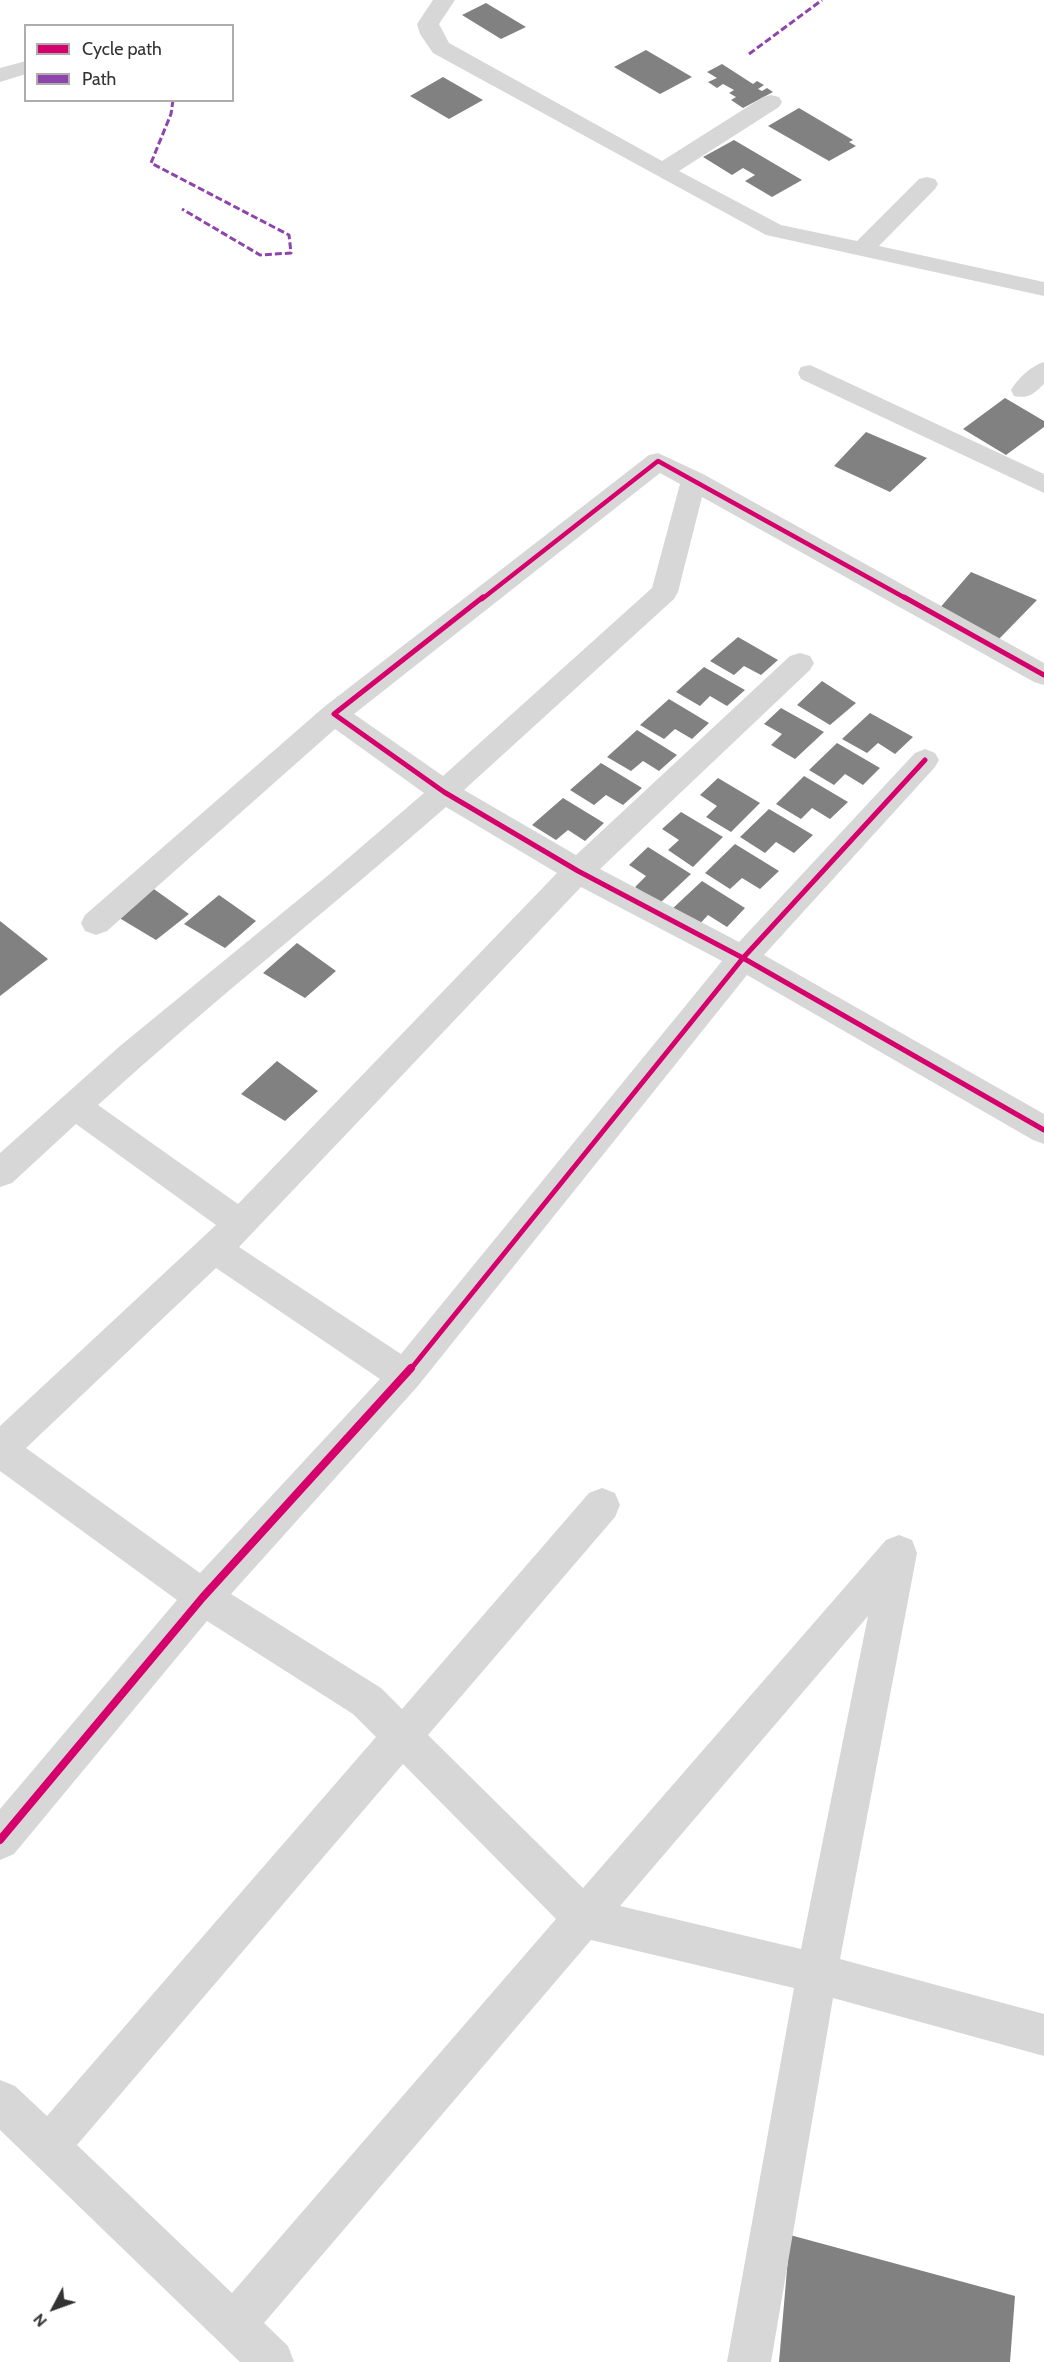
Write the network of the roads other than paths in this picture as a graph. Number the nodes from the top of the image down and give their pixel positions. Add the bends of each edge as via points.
1 (444, 0) edge
2 (24, 68) edge
3 (0, 75) edge
4 (771, 102) dead end
5 (663, 171) junction
6 (927, 184) dead end
7 (862, 250) junction
8 (1044, 289) edge
9 (1044, 370) edge
10 (810, 373) dead end
11 (1023, 390) dead end
12 (694, 480) junction
13 (1044, 484) edge
14 (800, 663) dead end
15 (1044, 675) edge
16 (333, 714) junction
17 (925, 760) dead end
18 (444, 792) junction
19 (578, 871) junction
20 (96, 923) dead end
21 (743, 958) junction
22 (75, 1106) junction
23 (1044, 1130) edge
24 (0, 1173) edge
25 (240, 1224) junction
26 (213, 1248) junction
27 (405, 1376) junction
28 (0, 1450) edge
29 (602, 1505) dead end
30 (203, 1597) junction
31 (402, 1737) junction
32 (0, 1840) edge
33 (584, 1918) junction
34 (817, 1973) junction
35 (1044, 2035) edge
36 (0, 2101) edge
37 (48, 2146) junction
38 (233, 2325) junction
39 (272, 2362) edge
40 (749, 2362) edge

1 - 5 street via 428,24 441,48
2 - 3 street
4 - 5 street
5 - 7 street via 774,230
6 - 7 street
7 - 8 street
9 - 11 street
10 - 13 street
12 - 15 street
12 - 16 street via 658,461
12 - 18 street via 664,592
14 - 19 street
16 - 18 street
16 - 20 street
17 - 21 street
18 - 19 street
18 - 22 street
19 - 21 street
19 - 25 street
21 - 23 street
21 - 27 street
22 - 24 street
22 - 25 street
25 - 26 street
26 - 27 street
26 - 28 street
27 - 30 street
28 - 30 street
29 - 31 street
30 - 31 street via 367,1701
30 - 32 street
31 - 33 street
31 - 37 street
33 - 34 street
33 - 34 street via 899,1552
33 - 38 street
34 - 35 street
34 - 40 street
36 - 37 street
37 - 38 street
38 - 39 street

